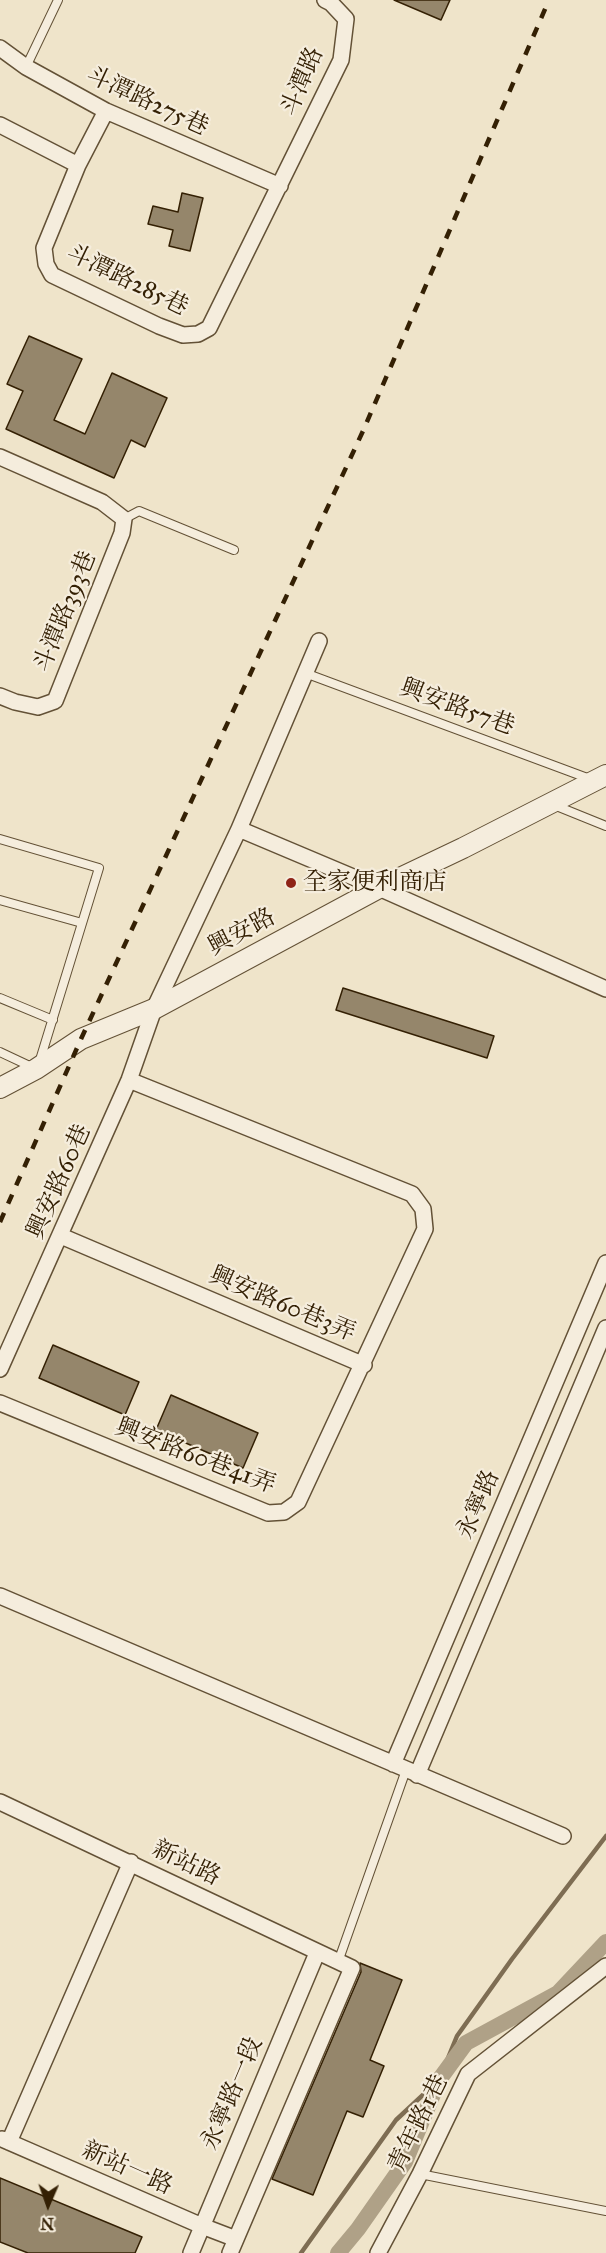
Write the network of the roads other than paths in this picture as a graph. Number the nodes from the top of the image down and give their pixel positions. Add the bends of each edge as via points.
1 (58, 0) edge
2 (325, 0) edge
3 (0, 48) edge
4 (26, 67) junction
5 (106, 111) junction
6 (0, 125) edge
7 (78, 165) junction
8 (280, 186) junction
9 (0, 458) edge
10 (124, 519) junction
11 (234, 550) dead end
12 (319, 641) dead end
13 (305, 673) junction
14 (0, 696) edge
15 (600, 778) edge
16 (551, 804) junction
17 (606, 826) edge
18 (239, 829) junction
19 (0, 839) edge
20 (378, 888) junction
21 (0, 900) edge
22 (82, 923) junction
23 (606, 989) edge
24 (0, 998) edge
25 (154, 1010) junction
26 (53, 1020) junction
27 (0, 1052) edge
28 (36, 1069) junction
29 (129, 1080) junction
30 (0, 1088) edge
31 (61, 1236) junction
32 (606, 1263) edge
33 (606, 1328) edge
34 (364, 1365) junction
35 (0, 1369) edge
36 (0, 1403) edge
37 (0, 1596) edge
38 (405, 1770) junction
39 (0, 1802) edge
40 (563, 1836) dead end
41 (130, 1862) junction
42 (317, 1953) junction
43 (345, 1965) junction
44 (606, 1966) edge
45 (4, 2140) edge
46 (420, 2174) junction
47 (606, 2211) edge
48 (202, 2226) junction
49 (233, 2246) edge
50 (191, 2253) edge
51 (378, 2253) edge

1 - 4 lane
2 - 8 street, 斗潭路 via 346,19 341,60
3 - 4 street, 斗潭路275巷
4 - 5 street, 斗潭路275巷
5 - 7 street, 斗潭路285巷
5 - 8 street, 斗潭路275巷
6 - 7 street
7 - 8 street, 斗潭路285巷 via 44,248 52,275 183,335 209,328
9 - 10 street via 102,502
10 - 11 lane via 139,511
10 - 14 street, 斗潭路393巷 via 122,533 55,701 38,707
12 - 13 street, 興安路60巷
13 - 15 lane, 興安路57巷
13 - 18 street, 興安路60巷
15 - 16 street, 興安路
16 - 17 lane
16 - 20 street, 興安路
18 - 20 street
18 - 25 street, 興安路60巷
19 - 22 lane via 99,868
20 - 23 street
20 - 25 street, 興安路
21 - 22 lane
22 - 26 lane
24 - 26 lane
25 - 28 street, 興安路 via 81,1039
25 - 29 street, 興安路60巷
26 - 28 lane
27 - 28 lane
28 - 30 street, 興安路
29 - 31 street, 興安路60巷
29 - 34 street, 興安路60巷3弄 via 412,1194 423,1209 425,1229
31 - 34 street, 興安路60巷3弄
31 - 35 street, 興安路60巷
32 - 38 street, 永寧路
33 - 38 street, 永寧路
34 - 36 street, 興安路60巷41弄 via 298,1502 284,1512 268,1513
37 - 38 street
38 - 40 street
38 - 43 lane
39 - 41 street, 新站路
41 - 42 street, 新站路
41 - 45 street
42 - 43 street, 新站路
42 - 48 street, 永寧路一段
43 - 49 street
44 - 46 street, 青年路1巷 via 468,2074
45 - 48 street, 新站一路
46 - 47 lane
46 - 51 street, 青年路1巷
48 - 49 street, 新站一路
48 - 50 street, 永寧路一段

